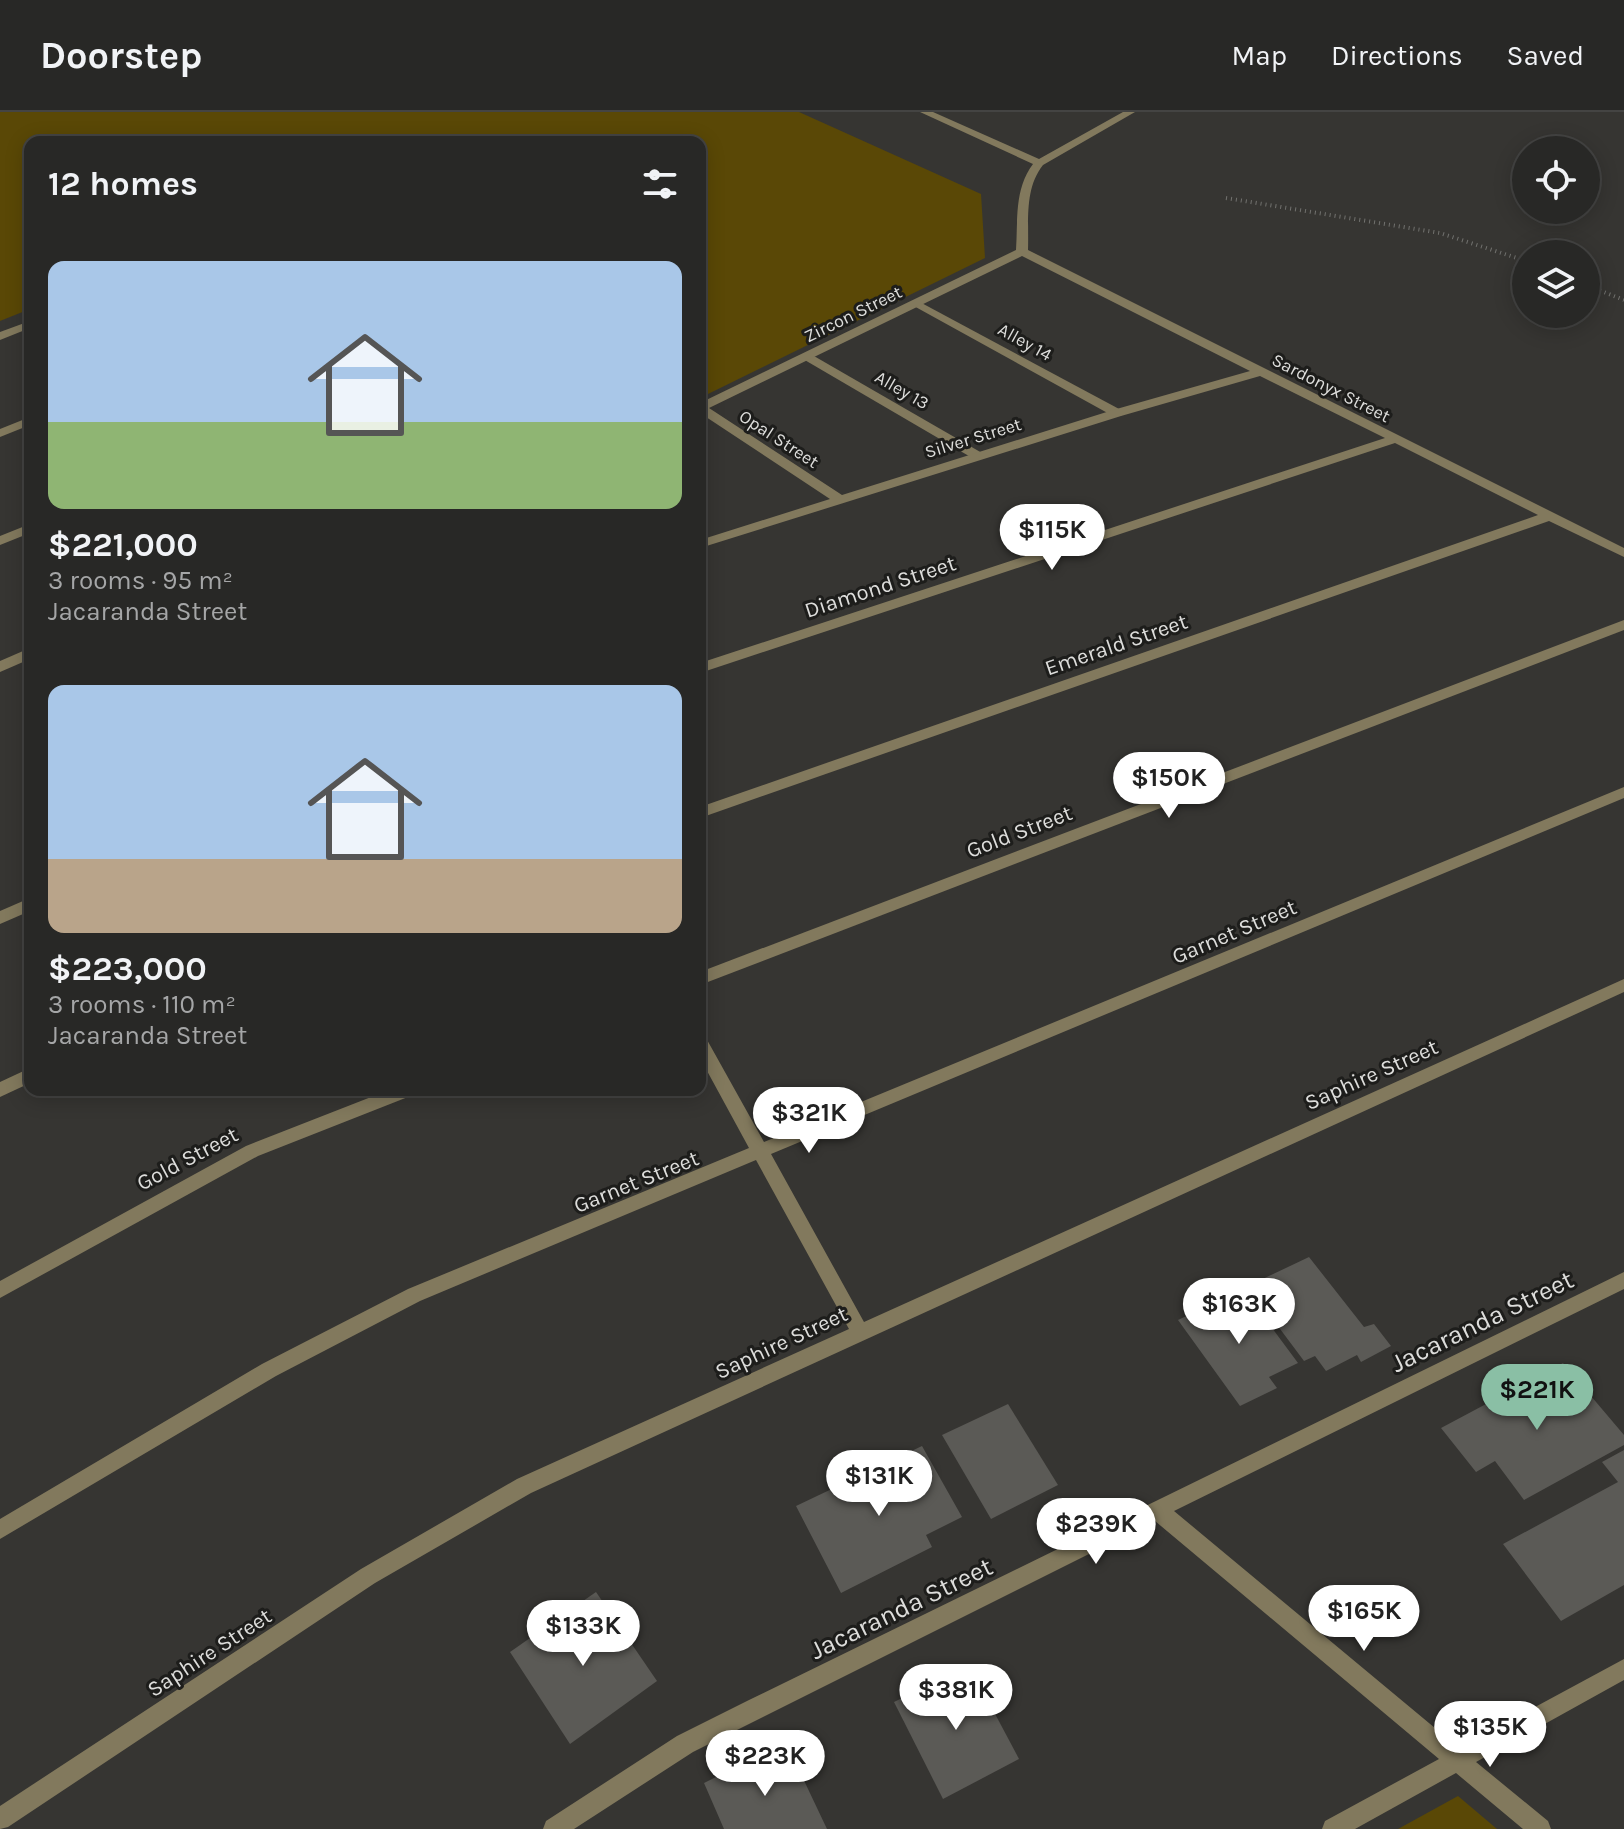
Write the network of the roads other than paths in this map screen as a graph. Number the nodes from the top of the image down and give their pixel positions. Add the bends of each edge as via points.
1 (925, 112) edge
2 (1130, 112) edge
3 (1039, 163) junction
4 (1022, 252) junction
5 (916, 303) junction
6 (24, 326) edge
7 (0, 336) edge
8 (807, 356) junction
9 (1259, 372) junction
10 (706, 405) edge
11 (706, 412) edge
12 (1117, 413) junction
13 (24, 423) edge
14 (0, 433) edge
15 (1392, 440) junction
16 (978, 456) junction
17 (839, 499) junction
18 (1546, 517) junction
19 (24, 531) edge
20 (0, 541) edge
21 (706, 542) edge
22 (1624, 553) edge
23 (1624, 625) edge
24 (24, 656) edge
25 (706, 666) edge
26 (0, 667) edge
27 (1624, 792) edge
28 (706, 811) edge
29 (24, 907) edge
30 (0, 918) edge
31 (706, 977) edge
32 (1624, 985) edge
33 (706, 1054) edge
34 (24, 1078) edge
35 (0, 1090) edge
36 (392, 1096) edge
37 (761, 1153) junction
38 (1624, 1280) edge
39 (0, 1290) edge
40 (860, 1332) junction
41 (1159, 1511) junction
42 (0, 1530) edge
43 (1624, 1669) edge
44 (1458, 1761) junction
45 (0, 1819) edge
46 (554, 1829) edge
47 (1333, 1829) edge
48 (1540, 1829) edge

1 - 3 street
2 - 3 street
3 - 4 street via 1026,183
4 - 5 street, Zircon Street
4 - 9 street, Sardonyx Street
5 - 8 street, Zircon Street
5 - 12 street, Alley 14
6 - 7 street
8 - 10 street, Zircon Street
8 - 16 street, Alley 13
9 - 12 street, Silver Street
9 - 15 street, Sardonyx Street
11 - 17 street, Opal Street
12 - 16 street, Silver Street
13 - 14 street
15 - 18 street, Sardonyx Street
15 - 25 street, Diamond Street
16 - 17 street, Silver Street
17 - 21 street, Silver Street
18 - 22 street, Sardonyx Street
18 - 28 street, Emerald Street
19 - 20 street
23 - 31 street, Gold Street
24 - 26 street
27 - 37 street, Garnet Street
29 - 30 street
32 - 40 street, Saphire Street
33 - 37 street
34 - 35 street
36 - 39 street, Gold Street via 252,1151
37 - 40 street
37 - 42 street, Garnet Street via 346,1328
38 - 41 street, Jacaranda Street
40 - 45 street, Saphire Street via 524,1486 447,1529
41 - 44 street
41 - 46 street, Jacaranda Street via 685,1744
43 - 44 street
44 - 47 street
44 - 48 street

